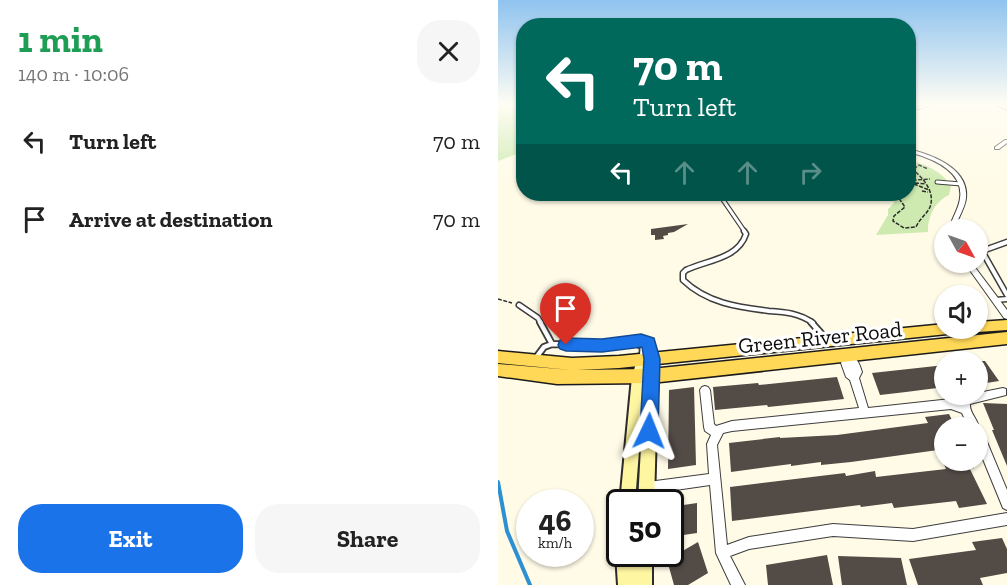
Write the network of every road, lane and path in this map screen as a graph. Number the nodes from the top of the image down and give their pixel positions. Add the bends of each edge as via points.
1 (1007, 141) edge
2 (997, 148) dead end
3 (916, 155) edge
4 (916, 166) edge
5 (928, 169) dead end
6 (916, 172) edge
7 (916, 177) edge
8 (924, 178) junction
9 (930, 179) dead end
10 (916, 181) edge
11 (960, 181) junction
12 (937, 182) dead end
13 (916, 184) edge
14 (916, 186) edge
15 (928, 186) junction
16 (924, 188) junction
17 (922, 191) dead end
18 (929, 191) junction
19 (723, 201) edge
20 (901, 201) edge
21 (956, 219) edge
22 (1007, 242) edge
23 (975, 273) edge
24 (1007, 297) edge
25 (498, 299) edge
26 (995, 300) junction
27 (519, 305) joint
28 (1007, 316) edge
29 (1007, 325) edge
30 (988, 326) edge
31 (934, 331) edge
32 (934, 332) edge
33 (1007, 338) edge
34 (827, 340) junction
35 (634, 342) junction
36 (552, 344) junction
37 (848, 356) junction
38 (498, 357) edge
39 (647, 360) junction
40 (533, 362) junction
41 (498, 370) edge
42 (644, 376) junction
43 (705, 390) dead end
44 (1003, 392) dead end
45 (965, 409) junction
46 (865, 413) junction
47 (969, 417) edge
48 (717, 433) junction
49 (988, 458) edge
50 (714, 478) junction
51 (629, 489) edge
52 (647, 489) edge
53 (671, 489) edge
54 (1007, 504) edge
55 (1007, 519) edge
56 (722, 553) junction
57 (626, 567) edge
58 (643, 567) edge
59 (627, 585) edge
60 (643, 585) edge
61 (738, 585) edge

1 - 2 street
3 - 11 street
4 - 5 path
6 - 8 path
7 - 8 path
8 - 9 path
8 - 10 path
8 - 15 path
11 - 12 lane
11 - 21 street via 964,196
13 - 15 path
14 - 16 path
15 - 16 path
15 - 18 path
16 - 18 path
17 - 18 path
18 - 20 path via 933,201 918,226 901,227 893,221 894,216 904,211
19 - 34 lane via 746,234 745,243 738,251 686,270 683,280 706,299 808,318
22 - 24 lane via 982,251
23 - 26 street
24 - 26 lane
25 - 27 path
26 - 28 street
27 - 36 lane via 538,318
29 - 30 main road
31 - 34 main road, Green River Road
32 - 37 main road via 906,340 852,346 847,350
33 - 37 main road, Green River Road
34 - 39 main road, Green River Road
35 - 36 lane
35 - 39 lane via 643,347
35 - 39 lane via 649,343
36 - 40 lane via 544,347
37 - 42 main road, Green River Road
37 - 46 street via 845,363 855,378
38 - 40 main road, Green River Road
39 - 40 main road, Green River Road
39 - 42 main road
41 - 42 main road, Green River Road via 557,377
42 - 51 main road
42 - 52 main road
43 - 48 street via 709,427
44 - 45 street via 966,400
45 - 46 street via 951,404
45 - 47 street
46 - 48 street via 732,426
48 - 50 street via 712,444
49 - 54 street
50 - 53 street
50 - 56 street
55 - 56 street via 913,535 833,530 749,543
56 - 61 street
57 - 59 main road
58 - 60 main road

